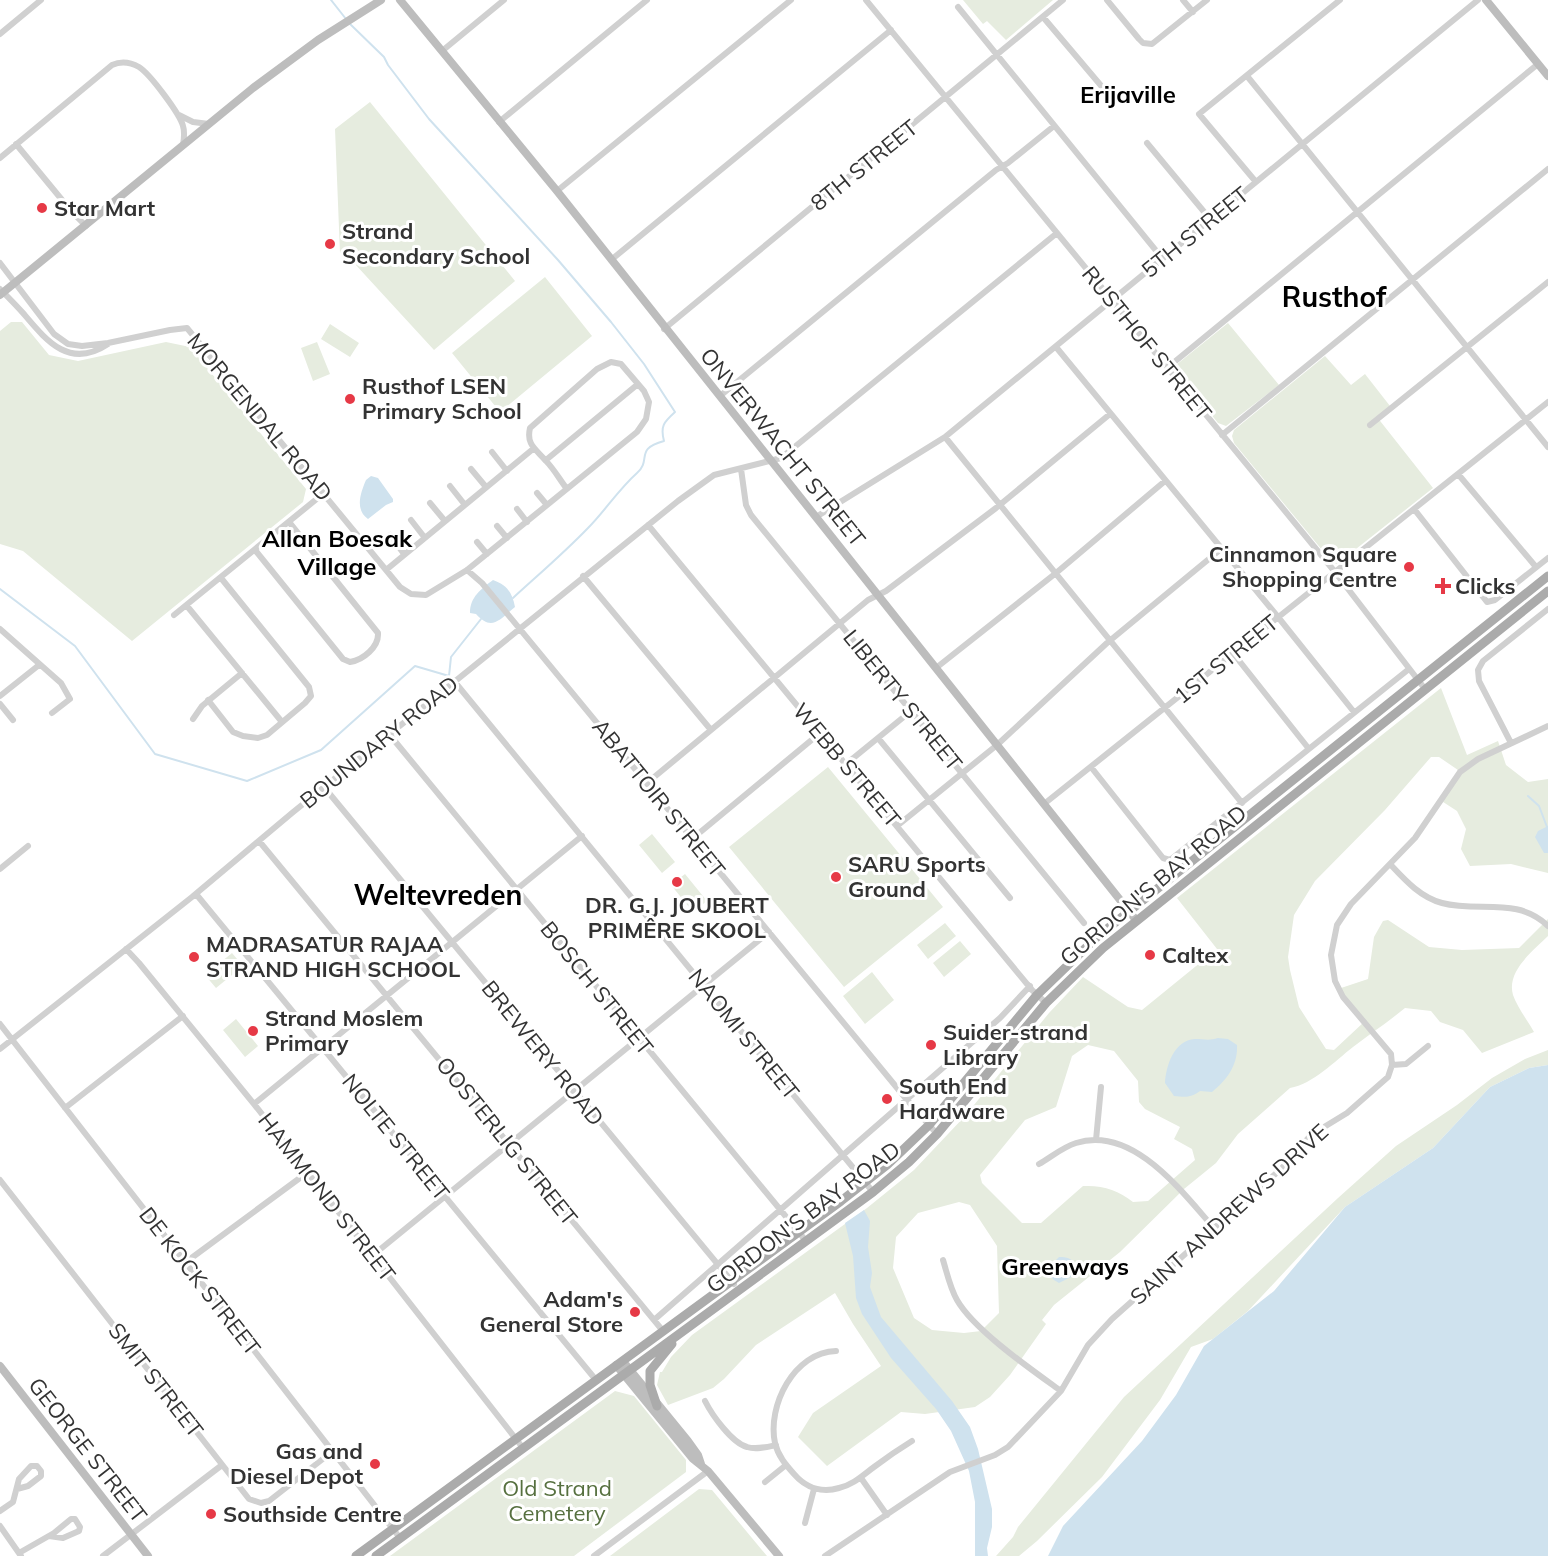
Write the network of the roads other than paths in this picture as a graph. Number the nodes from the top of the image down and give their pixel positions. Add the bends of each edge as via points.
1 (41, 0) edge
2 (381, 0) edge
3 (400, 0) edge
4 (504, 0) edge
5 (647, 0) edge
6 (790, 0) edge
7 (866, 0) edge
8 (1063, 0) edge
9 (1107, 0) edge
10 (1183, 0) edge
11 (1207, 0) edge
12 (1340, 0) edge
13 (1478, 0) edge
14 (1486, 0) edge
15 (958, 7) dead end
16 (1193, 12) junction
17 (1043, 17) junction
18 (891, 30) junction
19 (0, 34) edge
20 (442, 51) junction
21 (996, 55) junction
22 (1538, 64) junction
23 (1247, 76) junction
24 (1548, 76) edge
25 (1103, 88) dead end
26 (946, 98) junction
27 (178, 114) junction
28 (499, 122) junction
29 (209, 124) junction
30 (1054, 126) junction
31 (1147, 143) dead end
32 (16, 144) junction
33 (1302, 144) junction
34 (183, 145) junction
35 (0, 158) edge
36 (1002, 166) junction
37 (1548, 169) edge
38 (1256, 182) junction
39 (557, 191) junction
40 (1357, 212) junction
41 (1210, 219) junction
42 (86, 226) junction
43 (1057, 233) junction
44 (1162, 258) junction
45 (611, 260) junction
46 (0, 263) edge
47 (1412, 280) junction
48 (1548, 282) edge
49 (15, 283) junction
50 (1, 292) edge
51 (1112, 300) junction
52 (664, 329) junction
53 (108, 344) junction
54 (1056, 347) junction
55 (1467, 348) junction
56 (1167, 368) junction
57 (639, 384) junction
58 (720, 396) junction
59 (1548, 402) edge
60 (1110, 414) junction
61 (1526, 420) junction
62 (1370, 425) dead end
63 (1222, 435) junction
64 (945, 437) junction
65 (1548, 447) edge
66 (533, 449) junction
67 (492, 452) dead end
68 (546, 460) junction
69 (772, 460) junction
70 (471, 469) dead end
71 (741, 469) junction
72 (507, 471) junction
73 (1458, 474) junction
74 (1165, 481) junction
75 (450, 486) dead end
76 (486, 487) junction
77 (567, 489) junction
78 (324, 493) junction
79 (537, 493) dead end
80 (430, 503) dead end
81 (1000, 504) junction
82 (465, 505) junction
83 (547, 505) junction
84 (517, 509) dead end
85 (1414, 510) junction
86 (816, 517) junction
87 (411, 520) dead end
88 (445, 521) junction
89 (289, 522) junction
90 (527, 522) junction
91 (648, 525) junction
92 (497, 526) dead end
93 (390, 536) dead end
94 (425, 538) junction
95 (507, 538) junction
96 (477, 542) dead end
97 (1221, 549) junction
98 (255, 550) junction
99 (487, 554) junction
100 (404, 555) junction
101 (1548, 558) edge
102 (1536, 567) junction
103 (386, 570) junction
104 (467, 570) junction
105 (1335, 572) junction
106 (1056, 573) junction
107 (583, 576) junction
108 (1548, 576) edge
109 (221, 578) junction
110 (1548, 591) edge
111 (878, 595) junction
112 (187, 606) junction
113 (1548, 609) edge
114 (174, 615) dead end
115 (1278, 617) junction
116 (840, 623) junction
117 (519, 627) junction
118 (0, 629) edge
119 (1111, 640) junction
120 (1233, 653) junction
121 (39, 665) junction
122 (936, 668) junction
123 (1409, 669) junction
124 (242, 673) junction
125 (774, 677) junction
126 (1417, 679) junction
127 (454, 681) junction
128 (1425, 689) junction
129 (0, 696) edge
130 (208, 700) junction
131 (0, 704) edge
132 (1166, 707) junction
133 (911, 711) junction
134 (1354, 712) junction
135 (52, 713) dead end
136 (193, 719) dead end
137 (13, 720) dead end
138 (282, 722) junction
139 (1548, 726) edge
140 (711, 730) junction
141 (820, 733) junction
142 (389, 734) junction
143 (878, 738) junction
144 (1511, 743) junction
145 (997, 745) junction
146 (1309, 748) junction
147 (846, 764) junction
148 (1091, 767) junction
149 (962, 772) junction
150 (647, 783) junction
151 (324, 787) junction
152 (928, 800) junction
153 (1242, 803) junction
154 (1044, 804) junction
155 (897, 826) junction
156 (1228, 831) junction
157 (582, 836) junction
158 (692, 839) junction
159 (259, 841) junction
160 (1235, 841) junction
161 (28, 846) dead end
162 (1390, 864) junction
163 (0, 868) edge
164 (516, 889) junction
165 (196, 894) junction
166 (1010, 898) dead end
167 (1129, 910) junction
168 (1136, 920) junction
169 (1084, 923) dead end
170 (1548, 926) edge
171 (769, 932) junction
172 (452, 942) junction
173 (126, 949) junction
174 (704, 985) junction
175 (1030, 986) junction
176 (387, 995) junction
177 (1037, 995) junction
178 (1046, 1004) junction
179 (183, 1016) junction
180 (0, 1024) edge
181 (639, 1038) junction
182 (12, 1040) junction
183 (1428, 1046) dead end
184 (323, 1048) junction
185 (0, 1049) edge
186 (1392, 1065) junction
187 (1101, 1087) dead end
188 (574, 1091) junction
189 (907, 1100) junction
190 (254, 1104) junction
191 (65, 1108) junction
192 (929, 1125) junction
193 (937, 1134) junction
194 (1096, 1140) junction
195 (509, 1144) junction
196 (843, 1155) junction
197 (1040, 1164) dead end
198 (308, 1172) junction
199 (0, 1180) edge
200 (866, 1183) junction
201 (873, 1192) junction
202 (445, 1197) junction
203 (780, 1210) junction
204 (1214, 1228) junction
205 (798, 1232) junction
206 (806, 1241) junction
207 (372, 1256) junction
208 (944, 1260) dead end
209 (186, 1262) junction
210 (717, 1265) junction
211 (731, 1281) junction
212 (739, 1290) junction
213 (654, 1320) junction
214 (663, 1331) junction
215 (678, 1335) junction
216 (836, 1351) dead end
217 (619, 1363) junction
218 (0, 1366) edge
219 (626, 1372) junction
220 (596, 1380) junction
221 (1061, 1391) junction
222 (705, 1401) dead end
223 (657, 1406) junction
224 (516, 1439) junction
225 (912, 1441) dead end
226 (776, 1445) junction
227 (523, 1448) junction
228 (333, 1451) junction
229 (222, 1465) junction
230 (786, 1465) junction
231 (705, 1467) junction
232 (861, 1478) junction
233 (765, 1482) dead end
234 (814, 1488) junction
235 (17, 1489) junction
236 (0, 1511) edge
237 (887, 1515) junction
238 (805, 1523) dead end
239 (0, 1526) edge
240 (393, 1529) junction
241 (131, 1534) junction
242 (49, 1536) junction
243 (400, 1538) junction
244 (20, 1555) edge
245 (103, 1556) edge
246 (148, 1556) edge
247 (356, 1556) edge
248 (376, 1556) edge
249 (594, 1556) edge
250 (779, 1556) edge
251 (825, 1556) edge

1 - 19 street
2 - 29 street via 282,66
3 - 20 street, ONVERWACHT STREET
4 - 20 street
5 - 28 street
6 - 39 street
7 - 18 street, RUSTHOF STREET
8 - 17 street, 8TH STREET
9 - 16 street via 1139,39 1148,44 1157,42
10 - 16 street
11 - 16 street
12 - 23 street
13 - 33 street, 5TH STREET
14 - 22 street
15 - 21 street
17 - 21 street, 8TH STREET
17 - 25 street
18 - 26 street, RUSTHOF STREET
18 - 45 street
20 - 28 street, ONVERWACHT STREET
21 - 26 street, 8TH STREET
21 - 30 street
22 - 24 street
22 - 40 street
23 - 33 street
23 - 38 street via 1199,114
26 - 36 street, RUSTHOF STREET
26 - 52 street, 8TH STREET
27 - 29 street via 193,122
27 - 32 street via 141,69 120,62
27 - 34 street via 184,130
28 - 39 street, ONVERWACHT STREET
29 - 34 street
30 - 36 street
30 - 44 street
31 - 41 street
32 - 35 street
32 - 42 street
33 - 38 street, 5TH STREET
33 - 40 street
34 - 42 street
36 - 43 street, RUSTHOF STREET
36 - 58 street
37 - 47 street
38 - 41 street, 5TH STREET
39 - 45 street, ONVERWACHT STREET
40 - 47 street
40 - 56 street
41 - 44 street, 5TH STREET
42 - 49 street
43 - 51 street, RUSTHOF STREET
43 - 69 street, BOUNDARY ROAD via 781,459
44 - 51 street, 5TH STREET
45 - 52 street, ONVERWACHT STREET
46 - 49 street, MORGENDAL ROAD
47 - 55 street
47 - 63 street
48 - 55 street
49 - 50 street
49 - 53 street, MORGENDAL ROAD via 61,340 77,346
50 - 53 street, MORGENDAL ROAD via 56,348 83,353
51 - 54 street, 5TH STREET
51 - 56 street, RUSTHOF STREET
52 - 58 street, ONVERWACHT STREET
53 - 78 street, MORGENDAL ROAD via 187,328
54 - 60 street
54 - 64 street, 5TH STREET
55 - 61 street
55 - 62 street
56 - 63 street, RUSTHOF STREET
57 - 66 street via 621,364 604,364 532,424 528,438
57 - 68 street
57 - 77 street via 649,402 643,425
58 - 69 street, ONVERWACHT STREET
59 - 61 street, 1ST STREET
60 - 74 street
60 - 81 street
61 - 65 street
61 - 73 street, 1ST STREET
63 - 105 street, RUSTHOF STREET
64 - 81 street
64 - 86 street, 5TH STREET
66 - 68 street
66 - 72 street
67 - 72 street
68 - 77 street
69 - 71 street, BOUNDARY ROAD
69 - 86 street, ONVERWACHT STREET
70 - 76 street
71 - 91 street, BOUNDARY ROAD via 706,479
71 - 116 street, LIBERTY STREET via 751,515
72 - 76 street
73 - 85 street, 1ST STREET
73 - 102 street
74 - 97 street
74 - 106 street
75 - 82 street
76 - 82 street
77 - 83 street
78 - 89 street
78 - 103 street, MORGENDAL ROAD
79 - 83 street
80 - 88 street
81 - 106 street
81 - 111 street
82 - 88 street
83 - 90 street
84 - 90 street
85 - 102 street via 1490,602
85 - 105 street, 1ST STREET
86 - 111 street, ONVERWACHT STREET
87 - 94 street
88 - 94 street
89 - 98 street
89 - 98 street via 378,633 375,646 359,660 343,659
90 - 95 street
91 - 107 street, BOUNDARY ROAD
91 - 125 street, WEBB STREET
92 - 95 street
93 - 100 street
94 - 100 street
95 - 99 street
96 - 99 street
97 - 115 street
97 - 119 street
98 - 109 street
99 - 104 street
100 - 103 street
101 - 102 street
103 - 104 street, MORGENDAL ROAD via 406,592 418,596 434,591
104 - 117 street
105 - 115 street, 1ST STREET
105 - 123 street, RUSTHOF STREET
106 - 119 street
106 - 122 street
107 - 117 street, BOUNDARY ROAD
107 - 140 street
108 - 126 main road, GORDON'S BAY ROAD
109 - 112 street
109 - 138 street via 311,691 309,700
110 - 128 main road, GORDON'S BAY ROAD
111 - 116 street
111 - 122 street, ONVERWACHT STREET
112 - 114 street
112 - 124 street
113 - 144 street via 1479,667 1479,681
115 - 120 street, 1ST STREET
115 - 134 street
116 - 125 street
116 - 133 street, LIBERTY STREET
117 - 127 street, BOUNDARY ROAD
117 - 150 street, ABATTOIR STREET
118 - 121 street
119 - 132 street
119 - 145 street
120 - 132 street, 1ST STREET
120 - 146 street
121 - 129 street
121 - 135 street via 61,683 70,699
122 - 145 street, ONVERWACHT STREET
123 - 126 street, RUSTHOF STREET
123 - 134 street
124 - 130 street
124 - 138 street
125 - 140 street
125 - 141 street, WEBB STREET
126 - 128 street, RUSTHOF STREET
126 - 156 main road, GORDON'S BAY ROAD
127 - 142 street, BOUNDARY ROAD
127 - 157 street, NAOMI STREET
128 - 160 main road, GORDON'S BAY ROAD
130 - 136 street
130 - 138 street via 237,735 262,737
131 - 137 street
132 - 148 street, 1ST STREET
132 - 153 street
133 - 143 street
133 - 149 street, LIBERTY STREET
134 - 146 street
139 - 144 street
140 - 150 street
141 - 147 street, WEBB STREET
141 - 158 street
142 - 151 street, BOUNDARY ROAD
142 - 164 street, BOSCH STREET
143 - 147 street
143 - 152 street
144 - 162 street via 1460,772 1415,838
145 - 149 street
145 - 154 street, ONVERWACHT STREET
146 - 153 street
147 - 155 street, WEBB STREET
148 - 153 street via 1167,860
148 - 154 street, 1ST STREET
149 - 152 street
149 - 169 street, LIBERTY STREET
150 - 158 street, ABATTOIR STREET
151 - 159 street, BOUNDARY ROAD
151 - 172 street, BREWERY ROAD
152 - 155 street
152 - 166 street
154 - 167 street, ONVERWACHT STREET
155 - 175 street, WEBB STREET
156 - 160 main road
156 - 167 main road, GORDON'S BAY ROAD
157 - 164 street
157 - 174 street, NAOMI STREET
158 - 171 street, ABATTOIR STREET
159 - 165 street, BOUNDARY ROAD
159 - 176 street, OOSTERLIG STREET
160 - 168 main road, GORDON'S BAY ROAD
161 - 163 street
162 - 170 street via 1435,901 1457,906 1512,907
162 - 186 street via 1343,914 1333,937 1331,955 1339,989 1389,1051
164 - 172 street
164 - 181 street, BOSCH STREET
165 - 173 street, BOUNDARY ROAD
165 - 184 street, NOLTE STREET
167 - 168 street, ONVERWACHT STREET
167 - 177 main road, GORDON'S BAY ROAD
168 - 178 main road, GORDON'S BAY ROAD via 1086,962
171 - 174 street
171 - 189 street, ABATTOIR STREET
172 - 176 street
172 - 188 street, BREWERY ROAD
173 - 179 street, HAMMOND STREET
173 - 182 street, BOUNDARY ROAD
174 - 181 street
174 - 196 street, NAOMI STREET
175 - 177 street, WEBB STREET
175 - 189 street via 1000,1018
176 - 184 street
176 - 195 street, OOSTERLIG STREET
177 - 178 street, WEBB STREET
177 - 192 main road, GORDON'S BAY ROAD
178 - 193 main road, GORDON'S BAY ROAD
179 - 190 street, HAMMOND STREET
179 - 191 street
180 - 182 street, DE KOCK STREET
181 - 188 street
181 - 203 street, BOSCH STREET
182 - 185 street, BOUNDARY ROAD
182 - 191 street, DE KOCK STREET
183 - 186 street via 1406,1064
184 - 190 street
184 - 202 street, NOLTE STREET
186 - 204 street, SAINT ANDREWS DRIVE via 1385,1080 1347,1113 1311,1135 1282,1168
187 - 194 street
188 - 195 street
188 - 210 street, BREWERY ROAD
189 - 192 street, ABATTOIR STREET
189 - 196 street
190 - 198 street, HAMMOND STREET
191 - 209 street, DE KOCK STREET
192 - 193 street, ABATTOIR STREET
192 - 200 main road, GORDON'S BAY ROAD
193 - 201 main road, GORDON'S BAY ROAD
194 - 197 street via 1070,1145
194 - 204 street via 1122,1145 1147,1159
195 - 202 street
195 - 213 street, OOSTERLIG STREET
196 - 200 street, NAOMI STREET
196 - 203 street
198 - 207 street, HAMMOND STREET
198 - 209 street
199 - 229 street, SMIT STREET
200 - 201 street, NAOMI STREET
200 - 205 main road, GORDON'S BAY ROAD
201 - 206 main road, GORDON'S BAY ROAD
202 - 207 street
202 - 220 street, NOLTE STREET
203 - 205 street, BOSCH STREET
203 - 210 street
204 - 221 street, SAINT ANDREWS DRIVE via 1102,1328
205 - 206 street, BOSCH STREET
205 - 211 main road, GORDON'S BAY ROAD
206 - 212 main road, GORDON'S BAY ROAD
207 - 224 street, HAMMOND STREET
208 - 221 street via 953,1291 964,1309 1025,1365
209 - 228 street, DE KOCK STREET
210 - 211 street, BREWERY ROAD
210 - 213 street
211 - 212 street, BREWERY ROAD
211 - 214 main road, GORDON'S BAY ROAD
212 - 215 main road, GORDON'S BAY ROAD
213 - 214 street, OOSTERLIG STREET
214 - 217 main road, GORDON'S BAY ROAD
215 - 219 main road, GORDON'S BAY ROAD
215 - 223 main road via 650,1371
216 - 226 street via 811,1358 790,1379 774,1416
217 - 219 street
217 - 220 main road, GORDON'S BAY ROAD
218 - 241 street, GEORGE STREET
219 - 223 street
219 - 227 main road, GORDON'S BAY ROAD
219 - 231 street via 693,1459
220 - 224 main road, GORDON'S BAY ROAD
221 - 237 street, SAINT ANDREWS DRIVE via 1008,1447 946,1474
222 - 226 street via 741,1444 751,1448
223 - 231 street
224 - 227 street, HAMMOND STREET
224 - 240 main road, GORDON'S BAY ROAD
225 - 232 street
226 - 230 street
227 - 243 main road, GORDON'S BAY ROAD
228 - 229 street, SMIT STREET via 273,1499 261,1503 249,1499
228 - 240 street, DE KOCK STREET
229 - 241 street
230 - 233 street
230 - 234 street via 798,1479
231 - 249 street
231 - 250 street
232 - 234 street via 838,1489
232 - 237 street
234 - 238 street
235 - 235 street via 19,1479 31,1466 37,1466 41,1476
235 - 236 street via 13,1502
237 - 251 street, SAINT ANDREWS DRIVE
239 - 244 street
240 - 243 street, DE KOCK STREET
240 - 247 main road, GORDON'S BAY ROAD
241 - 245 street
241 - 246 street, GEORGE STREET
242 - 242 street via 73,1518 80,1527 63,1538
242 - 244 street
243 - 248 main road, GORDON'S BAY ROAD

